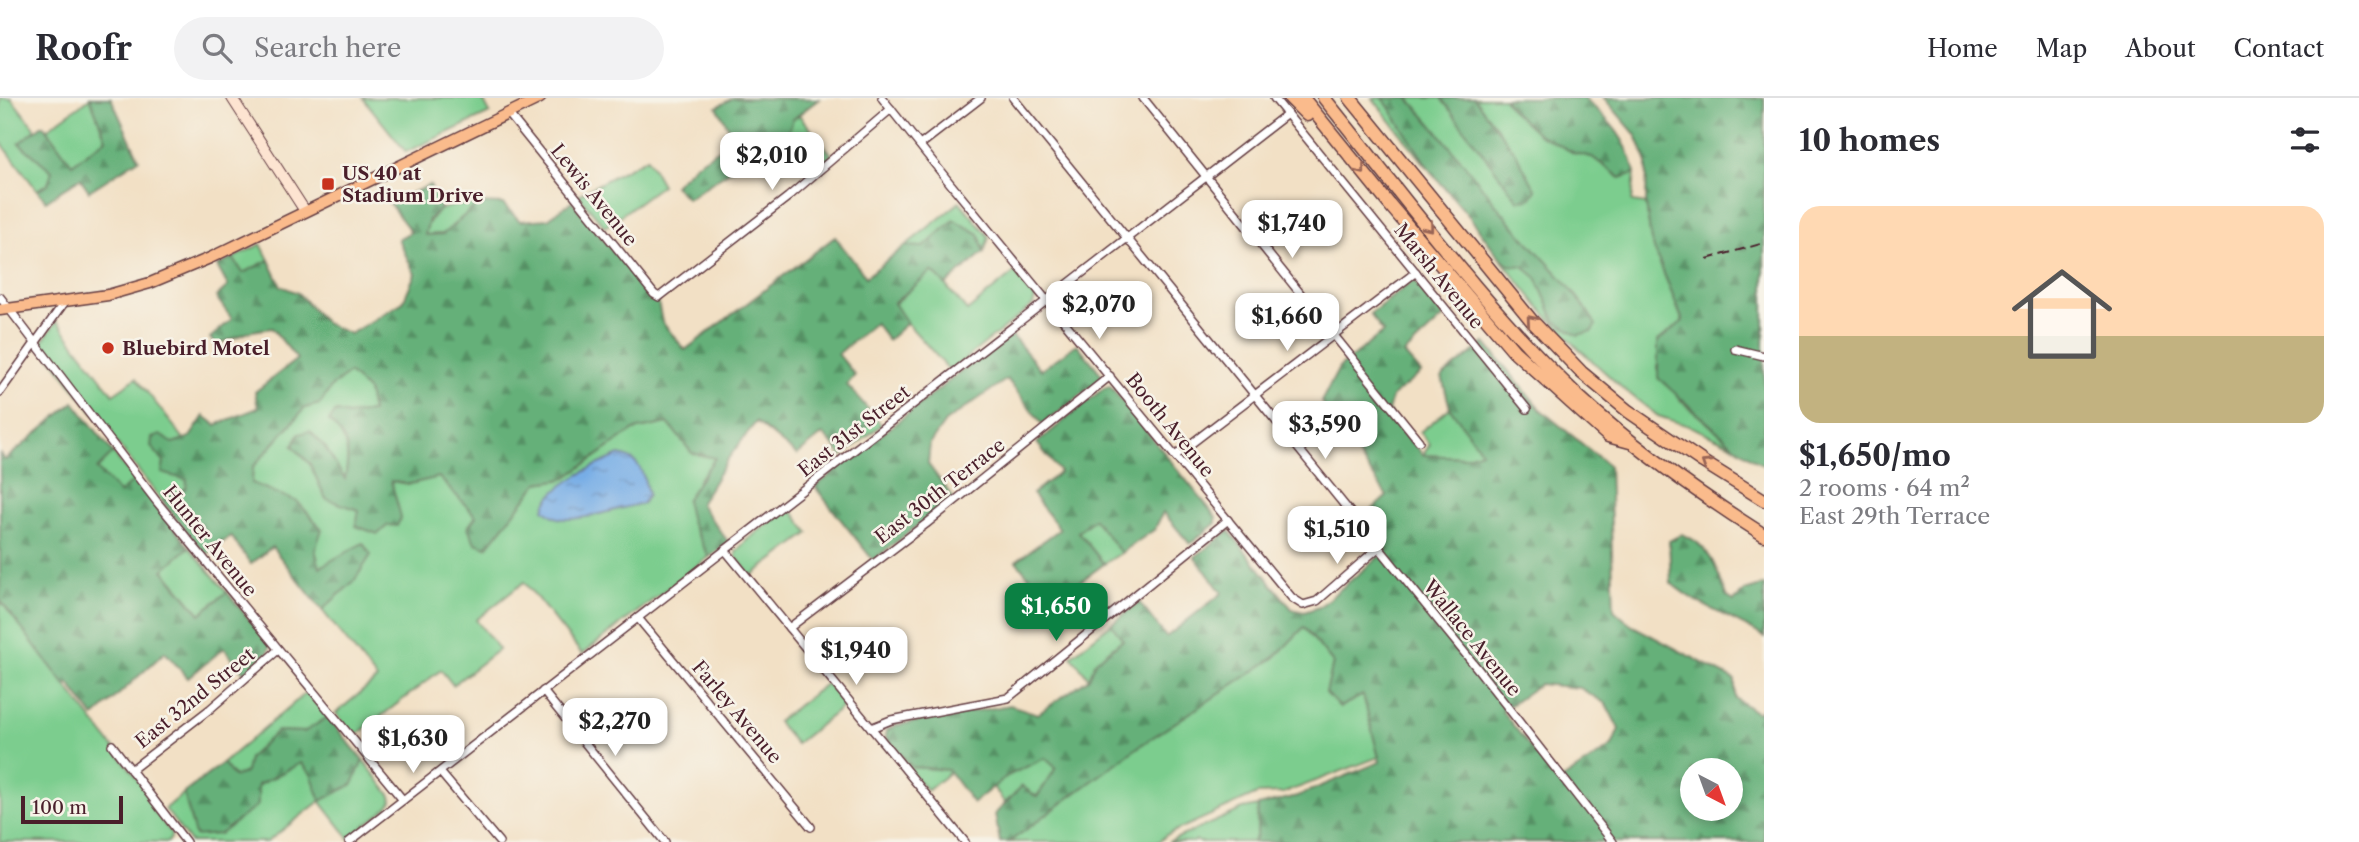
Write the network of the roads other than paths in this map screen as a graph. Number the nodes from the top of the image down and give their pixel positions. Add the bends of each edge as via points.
1 (232, 98) edge
2 (540, 98) edge
3 (882, 98) edge
4 (981, 98) edge
5 (1013, 98) edge
6 (1143, 98) edge
7 (1274, 98) edge
8 (1290, 98) edge
9 (1303, 98) edge
10 (1324, 98) edge
11 (1350, 98) edge
12 (891, 110) junction
13 (508, 114) junction
14 (1287, 114) junction
15 (1331, 134) junction
16 (920, 145) junction
17 (1207, 176) junction
18 (305, 211) junction
19 (1126, 238) junction
20 (1416, 272) junction
21 (0, 297) edge
22 (67, 299) junction
23 (1046, 300) junction
24 (5, 310) edge
25 (1335, 335) junction
26 (35, 343) junction
27 (1735, 349) dead end
28 (1764, 356) edge
29 (1110, 376) junction
30 (0, 392) edge
31 (1254, 396) junction
32 (1527, 410) dead end
33 (1419, 441) dead end
34 (1636, 444) junction
35 (1175, 456) junction
36 (1764, 500) edge
37 (1228, 520) junction
38 (1764, 535) edge
39 (1378, 548) junction
40 (725, 550) junction
41 (638, 618) junction
42 (789, 628) junction
43 (278, 650) junction
44 (543, 691) junction
45 (871, 728) junction
46 (112, 745) dead end
47 (131, 770) junction
48 (440, 772) junction
49 (403, 800) junction
50 (811, 827) dead end
51 (182, 841) edge
52 (349, 842) edge
53 (499, 842) edge
54 (665, 842) edge
55 (965, 842) edge
56 (1613, 842) edge

1 - 18 main road
2 - 13 main road
3 - 12 street, Booth Avenue
4 - 16 street
5 - 19 street, Wallace Avenue
6 - 17 street
7 - 14 street, Marsh Avenue
8 - 15 highway
9 - 15 highway
10 -> 34 highway via 1495,309 1579,397
36 -> 11 highway via 1628,411 1581,372 1532,321
12 - 13 street, Lewis Avenue via 664,295 655,295
12 - 16 street, Booth Avenue
13 - 18 main road
14 - 17 street, East 31st Street
14 - 20 street, Marsh Avenue
15 -> 34 highway via 1514,351 1608,436
16 - 23 street, Booth Avenue
17 - 19 street, East 31st Street
17 - 25 street
18 - 22 main road via 150,283 108,295
19 - 23 street, East 31st Street
19 - 31 street, Wallace Avenue
20 - 25 street
20 - 32 street, Marsh Avenue
21 - 24 street, Hunter Avenue
22 - 24 main road
22 - 26 street
23 - 29 street, Booth Avenue
23 - 40 street, East 31st Street
24 - 26 street, Hunter Avenue
25 - 31 street
25 - 33 street
26 - 30 street
26 - 43 street, Hunter Avenue
27 - 28 street
29 - 35 street, Booth Avenue
29 - 42 street, East 30th Terrace
31 - 35 street
31 - 39 street, Wallace Avenue
34 - 38 highway via 1691,488
35 - 37 street, Booth Avenue
37 - 39 street, Booth Avenue via 1292,598 1303,605 1317,601
37 - 45 street via 1008,698 891,720
39 - 56 street, Wallace Avenue
40 - 41 street, East 31st Street
40 - 42 street
41 - 44 street, East 31st Street
41 - 50 street, Farley Avenue
42 - 45 street
43 - 47 street, East 32nd Street
43 - 49 street, Hunter Avenue
44 - 48 street, East 31st Street
44 - 54 street
45 - 55 street
46 - 47 street
47 - 51 street
48 - 49 street, East 31st Street
48 - 53 street
49 - 52 street, East 31st Street

